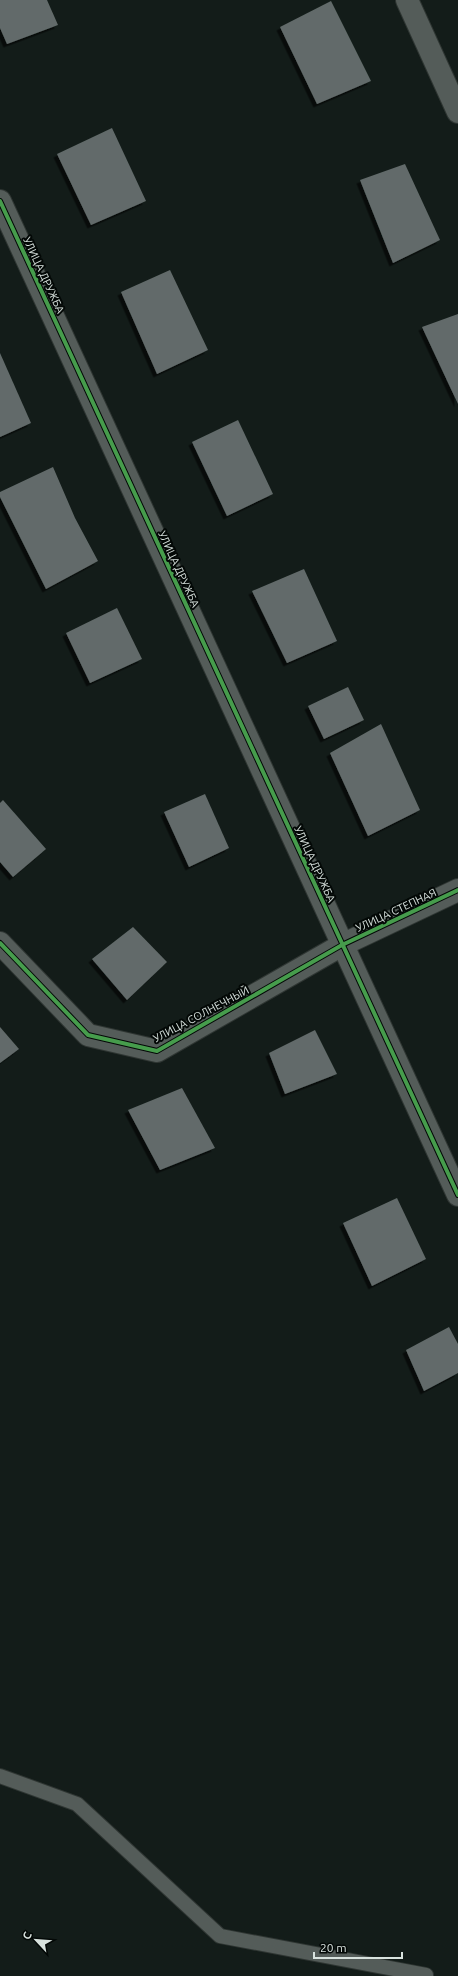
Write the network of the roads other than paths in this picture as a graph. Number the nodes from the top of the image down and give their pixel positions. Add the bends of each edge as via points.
1 (407, 0) edge
2 (458, 112) edge
3 (0, 201) edge
4 (458, 890) edge
5 (0, 943) edge
6 (342, 946) junction
7 (458, 1195) edge
8 (0, 1776) edge
9 (421, 1976) edge

1 - 2 street
3 - 6 street, УЛИЦА ДРУЖБА
4 - 6 street, УЛИЦА СТЕПНАЯ
5 - 6 street, УЛИЦА СОЛНЕЧНЫЙ via 88,1035 157,1051
6 - 7 street, УЛИЦА ДРУЖБА
8 - 9 lane via 77,1804 220,1936 426,1974

